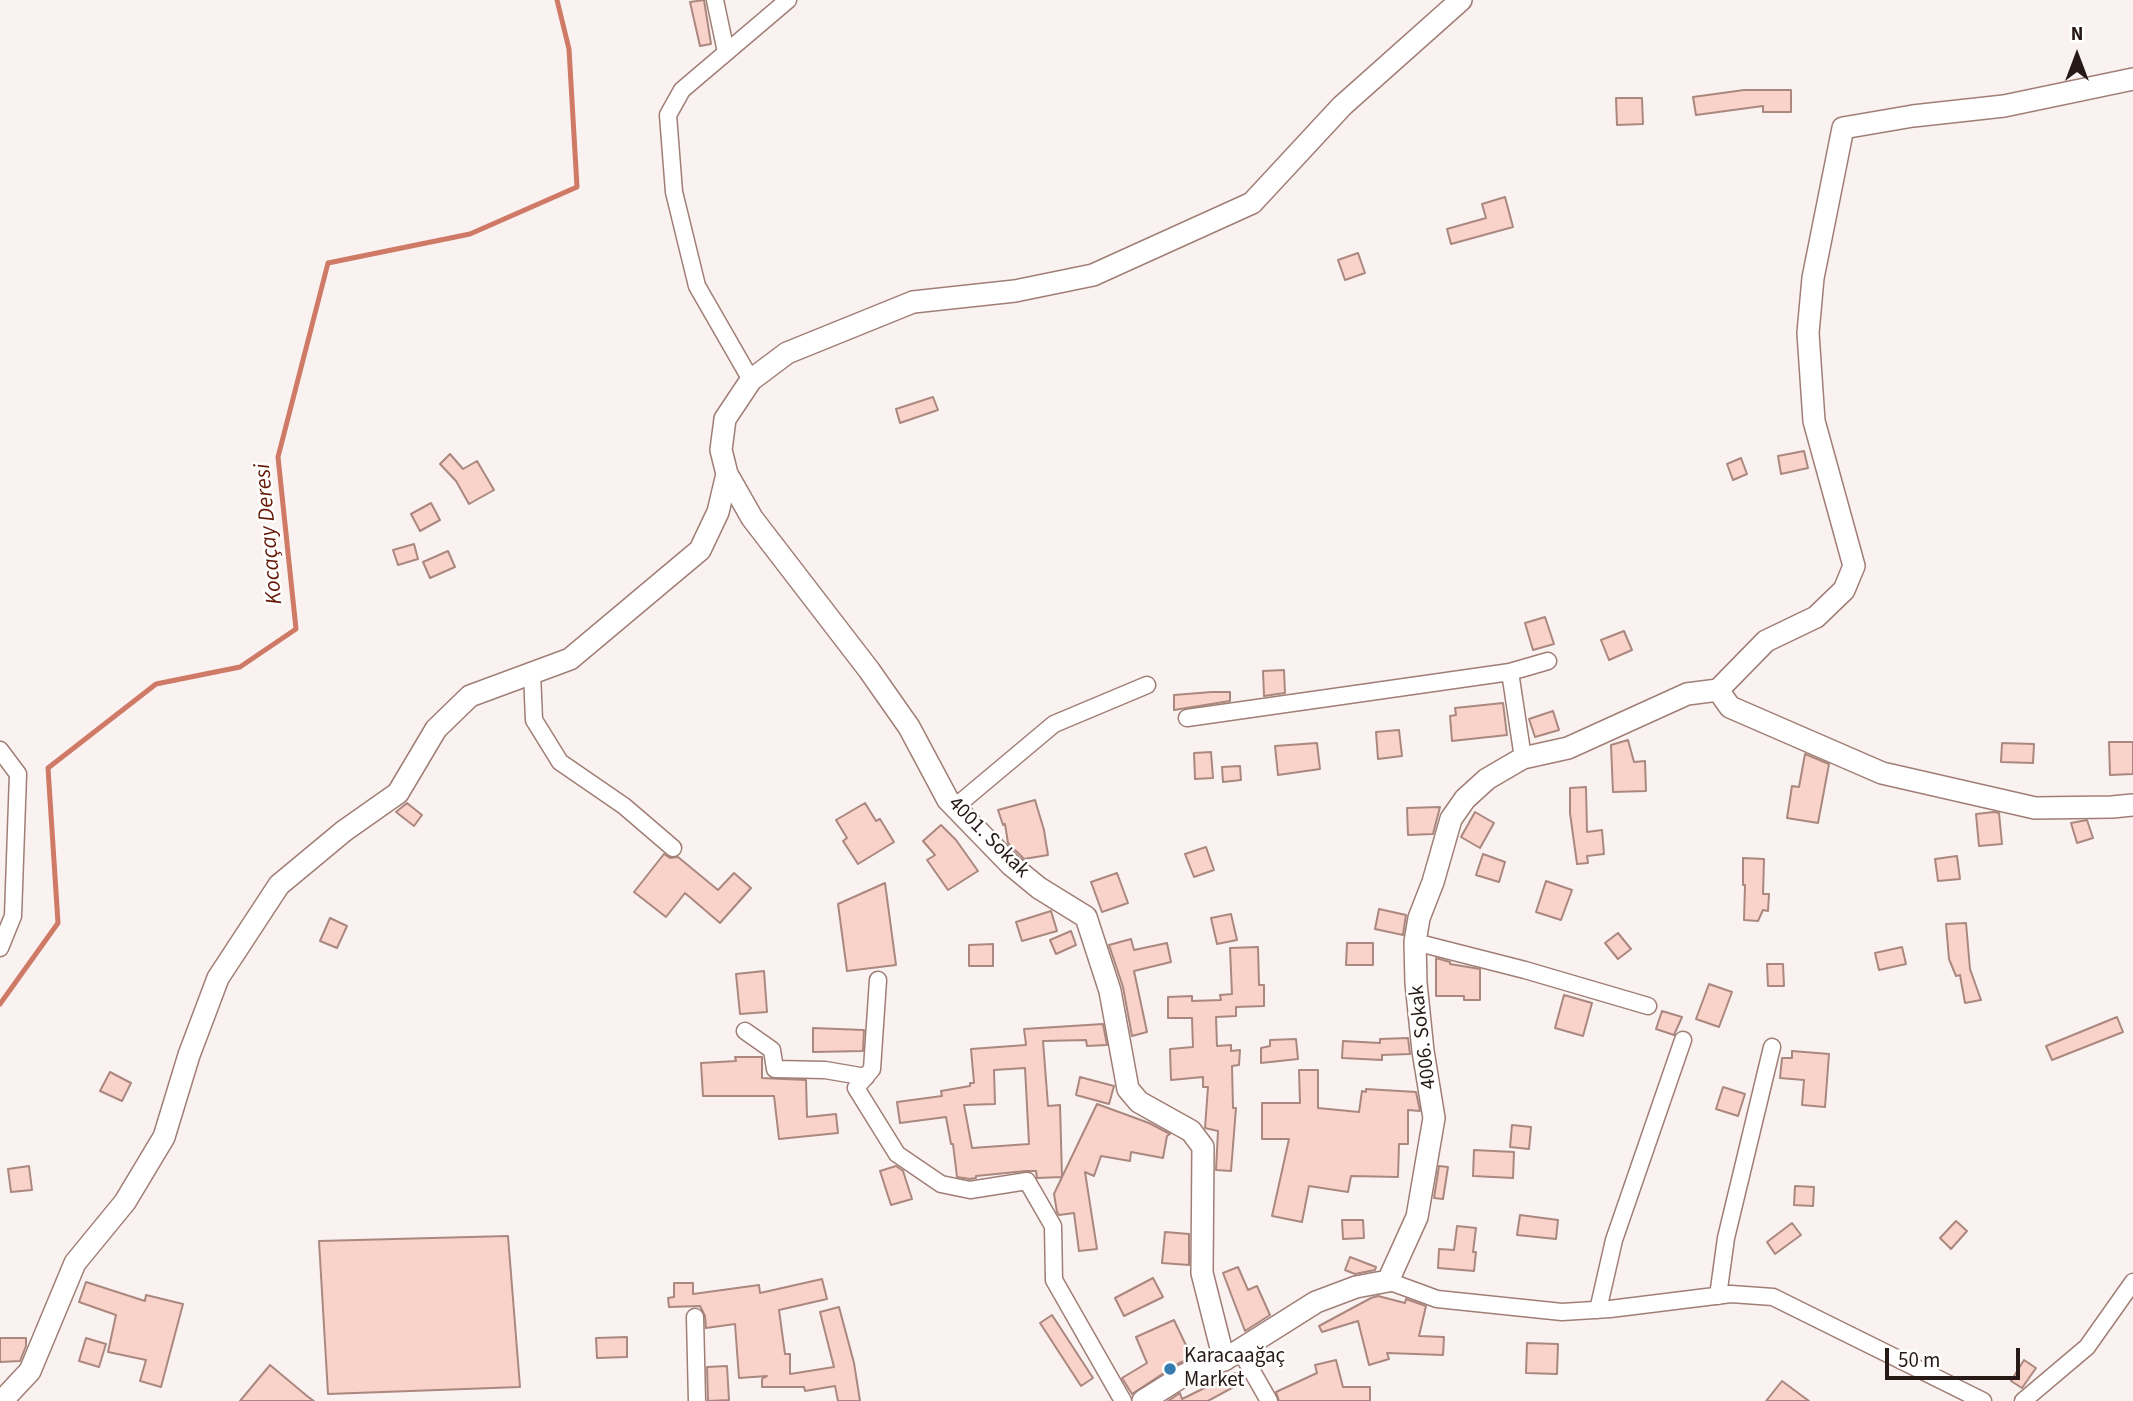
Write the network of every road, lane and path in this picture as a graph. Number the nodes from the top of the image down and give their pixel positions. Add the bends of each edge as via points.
1 (715, 0) edge
2 (788, 0) edge
3 (1461, 0) edge
4 (726, 52) junction
5 (2133, 79) edge
6 (751, 380) junction
7 (727, 474) junction
8 (1548, 661) dead end
9 (532, 673) junction
10 (1510, 673) junction
11 (1147, 685) dead end
12 (1718, 690) junction
13 (1187, 718) dead end
14 (0, 750) edge
15 (1523, 758) junction
16 (2133, 804) edge
17 (955, 807) junction
18 (673, 848) dead end
19 (1415, 942) junction
20 (0, 948) edge
21 (878, 980) dead end
22 (1648, 1006) dead end
23 (745, 1031) dead end
24 (1683, 1040) dead end
25 (1772, 1046) dead end
26 (866, 1077) junction
27 (1388, 1281) junction
28 (2133, 1282) edge
29 (1718, 1296) junction
30 (1598, 1310) junction
31 (695, 1317) dead end
32 (1232, 1355) junction
33 (3, 1392) edge
34 (697, 1401) edge
35 (1123, 1401) edge
36 (1143, 1401) edge
37 (1269, 1401) edge
38 (1983, 1401) edge
39 (2023, 1401) edge

1 - 4 street
2 - 4 street
3 - 6 street via 1342,106 1252,203 1093,275 1015,291 913,302 787,353
4 - 6 street via 681,90 668,115 674,192 697,286
5 - 12 street via 2004,106 1843,128 1813,278 1808,333 1814,421 1854,566 1844,590 1816,617 1766,641
6 - 7 street via 725,419 721,450
7 - 9 street via 718,512 700,550 570,659
7 - 17 street, 4001. Sokak via 752,518 909,727
8 - 10 street
9 - 18 street via 534,720 560,762 624,806
9 - 33 street via 470,696 436,729 398,793 279,885 218,978 164,1137 125,1202 75,1263 30,1371
10 - 13 street
10 - 15 street
11 - 17 street via 1054,724
12 - 15 street, 4006. Sokak via 1687,694 1569,748
12 - 16 street via 1730,707 1882,773 2035,808
14 - 20 street via 18,774 13,916
15 - 19 street, 4006. Sokak via 1487,779 1451,819
17 - 32 street, 4001. Sokak via 1011,865 1086,917 1110,991 1128,1089 1139,1102 1191,1131 1203,1147 1202,1273
19 - 22 street
19 - 27 street, 4006. Sokak via 1423,1051 1434,1118 1417,1217
21 - 26 street via 872,1069
23 - 26 street via 772,1049 775,1069
24 - 30 street via 1614,1240
25 - 29 street via 1726,1238
26 - 35 street via 856,1088 897,1154 942,1184 970,1190 1027,1181 1053,1226 1054,1280
27 - 30 street via 1437,1299 1562,1312
27 - 32 street via 1316,1302
28 - 39 street via 2087,1347
29 - 30 street
29 - 38 street via 1773,1297
31 - 34 street
32 - 36 street via 1186,1374
32 - 37 street

